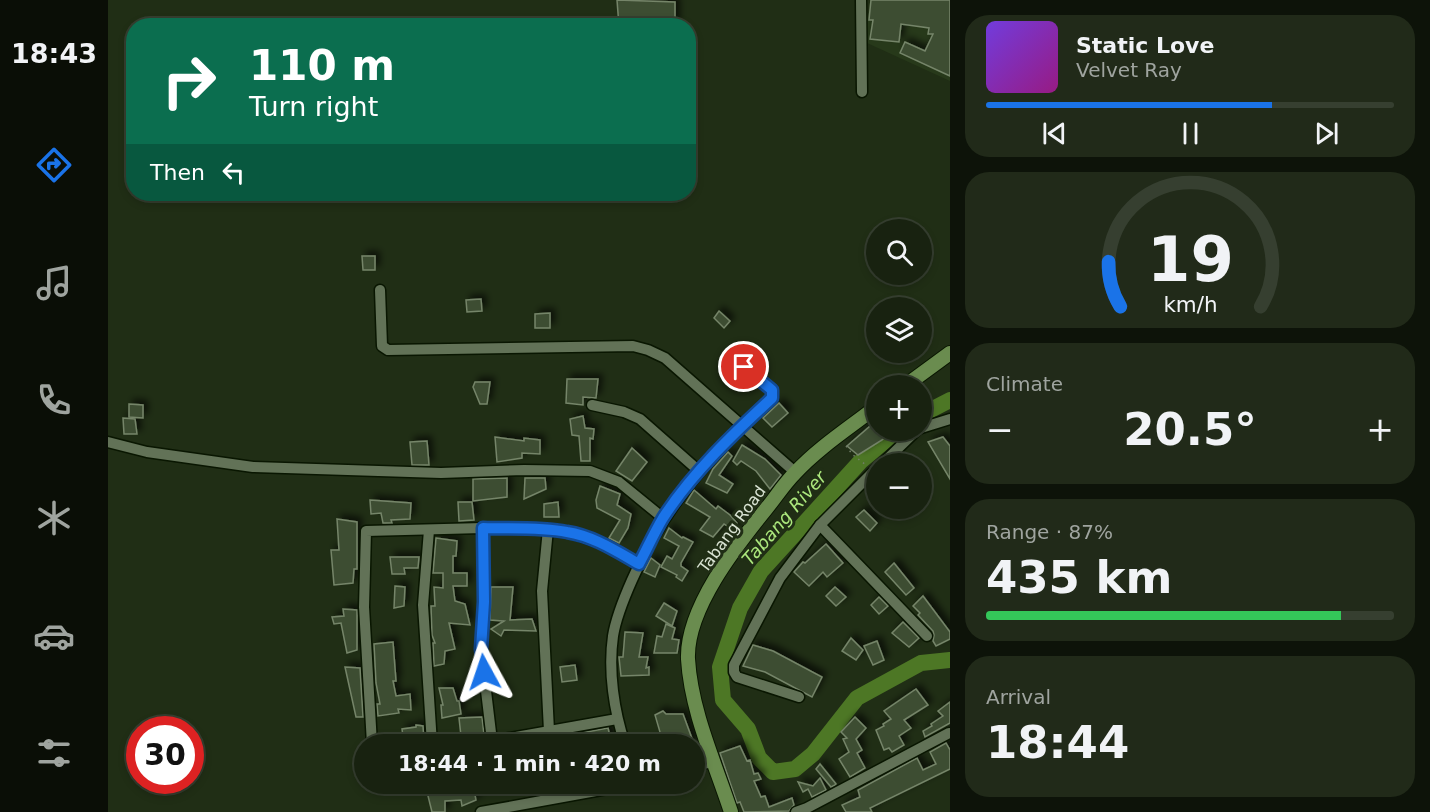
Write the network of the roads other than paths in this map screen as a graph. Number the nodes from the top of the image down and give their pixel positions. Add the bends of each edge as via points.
1 (861, 0) edge
2 (862, 92) dead end
3 (380, 290) dead end
4 (950, 353) edge
5 (744, 367) dead end
6 (920, 375) edge
7 (592, 405) dead end
8 (866, 415) edge
9 (950, 420) edge
10 (742, 425) junction
11 (932, 425) edge
12 (906, 441) edge
13 (108, 442) edge
14 (893, 453) edge
15 (699, 471) junction
16 (795, 472) junction
17 (866, 473) edge
18 (663, 518) junction
19 (820, 525) junction
20 (483, 528) junction
21 (548, 529) junction
22 (429, 530) junction
23 (639, 564) junction
24 (927, 636) dead end
25 (799, 697) dead end
26 (617, 719) junction
27 (549, 730) junction
28 (949, 733) edge
29 (371, 734) edge
30 (431, 734) edge
31 (491, 734) edge
32 (528, 734) edge
33 (622, 734) edge
34 (715, 762) junction
35 (705, 763) edge
36 (578, 794) edge
37 (481, 812) edge
38 (730, 812) edge
39 (796, 812) edge

1 - 2 street
3 - 10 street via 382,346 388,350 633,346 665,358
4 - 6 main road
5 - 10 street via 773,395
7 - 15 street via 640,419
8 - 16 main road, Tabang Road
9 - 11 street
10 - 15 street
10 - 16 street
12 - 14 street
13 - 18 street via 147,452 253,467 441,473 590,471 619,482
15 - 18 street
16 - 34 main road, Tabang Road via 726,561 694,624 688,656 691,686
17 - 19 street
18 - 23 street
19 - 24 street
19 - 25 street via 780,578 734,665 737,677
20 - 21 street
20 - 22 street
20 - 31 street via 481,649
21 - 23 street via 606,545
21 - 27 street via 542,591
22 - 29 street via 366,531 364,616
22 - 30 street via 423,604
23 - 26 street via 613,635
26 - 27 street
26 - 33 street
27 - 32 street
28 - 39 street
34 - 35 street
34 - 38 main road, Tabang Road
36 - 37 street

